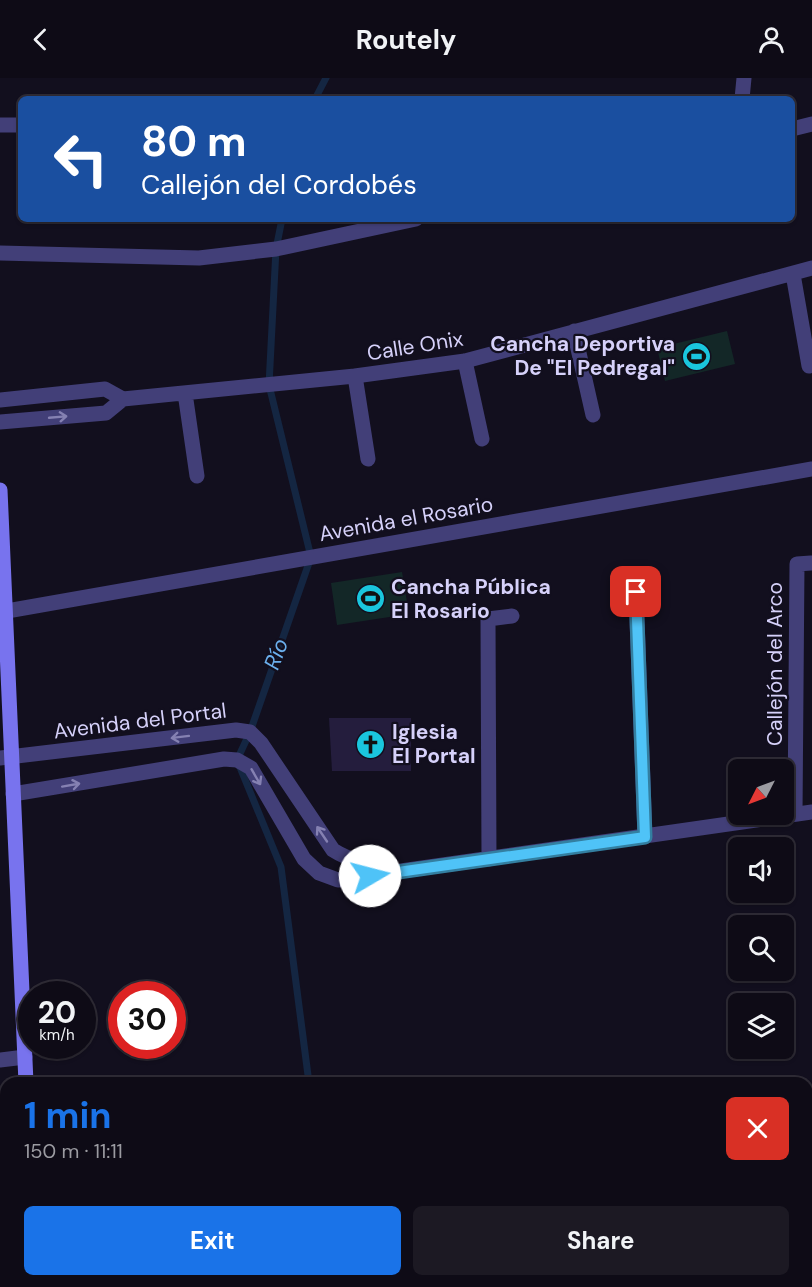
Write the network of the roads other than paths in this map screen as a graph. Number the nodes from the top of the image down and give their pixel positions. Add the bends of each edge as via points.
1 (744, 78) edge
2 (742, 96) edge
3 (812, 124) edge
4 (0, 125) edge
5 (18, 125) edge
6 (795, 128) edge
7 (402, 222) edge
8 (0, 253) edge
9 (812, 268) edge
10 (793, 274) junction
11 (574, 331) junction
12 (465, 361) junction
13 (809, 366) dead end
14 (355, 376) junction
15 (185, 393) junction
16 (123, 399) junction
17 (0, 400) edge
18 (593, 415) dead end
19 (0, 422) edge
20 (482, 439) dead end
21 (368, 459) dead end
22 (812, 469) edge
23 (196, 476) dead end
24 (0, 490) edge
25 (811, 563) edge
26 (636, 592) dead end
27 (7, 610) junction
28 (512, 616) dead end
29 (5, 758) edge
30 (13, 795) junction
31 (812, 812) edge
32 (795, 814) junction
33 (645, 837) junction
34 (489, 859) junction
35 (387, 874) junction
36 (22, 981) edge
37 (18, 1058) edge
38 (25, 1059) edge
39 (0, 1060) edge
40 (26, 1077) edge

1 - 2 street
3 - 6 street
4 - 5 street
7 - 8 street via 276,249 199,258
9 - 10 street, Calle Onix
10 - 11 street, Calle Onix
10 - 13 street
11 - 12 street, Calle Onix
11 - 18 street
12 - 14 street, Calle Onix
12 - 20 street
14 - 15 street, Calle Onix
14 - 21 street
15 - 16 street, Calle Onix
15 - 23 street
16 - 17 street, Calle Onix via 105,390
19 -> 16 street, Calle Onix via 106,413
22 - 27 street, Avenida el Rosario
24 - 27 street
25 - 32 street, Callejón del Arco via 797,564
26 - 33 street
27 - 29 street
28 - 34 street via 488,619
29 - 30 street
35 -> 29 street, Avenida del Portal via 333,850 250,732 236,730
30 -> 35 street via 237,760 251,768 304,859 319,873 338,880
30 - 36 street
31 - 32 street
32 - 33 street
33 - 34 street
34 - 35 street
37 - 39 street
38 - 40 street

